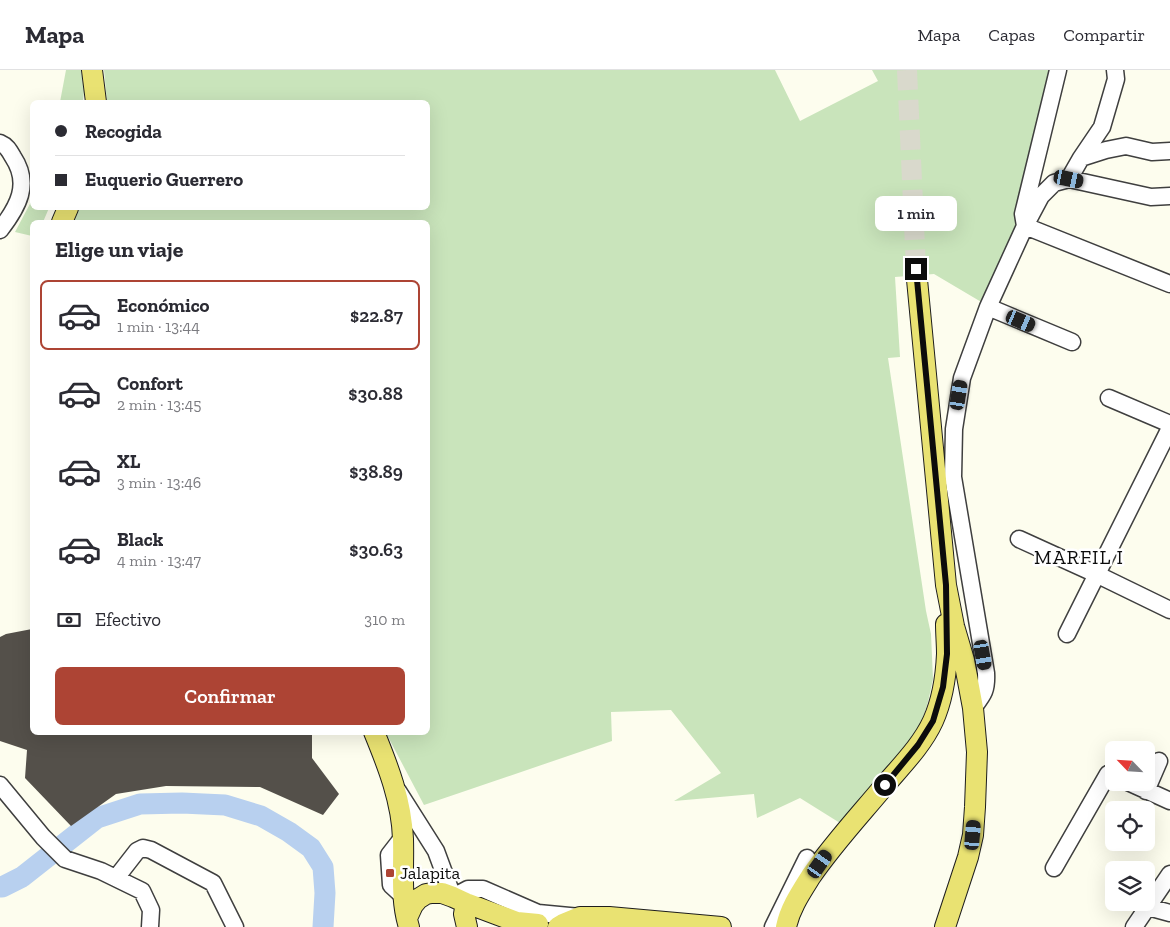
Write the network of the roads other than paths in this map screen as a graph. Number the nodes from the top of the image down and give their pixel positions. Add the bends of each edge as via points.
1 (92, 70) edge
2 (1058, 70) edge
3 (1115, 70) edge
4 (96, 100) edge
5 (0, 143) edge
6 (1170, 151) edge
7 (1081, 158) junction
8 (1069, 179) junction
9 (1170, 196) edge
10 (1025, 226) junction
11 (0, 229) edge
12 (916, 269) tunnel mouth
13 (1170, 284) edge
14 (988, 307) junction
15 (1072, 342) dead end
16 (1109, 398) dead end
17 (1170, 424) edge
18 (1170, 428) edge
19 (1020, 539) dead end
20 (1096, 574) junction
21 (946, 585) junction
22 (1170, 610) edge
23 (1067, 634) dead end
24 (973, 708) junction
25 (375, 735) edge
26 (1159, 761) dead end
27 (1155, 770) edge
28 (394, 784) junction
29 (0, 785) edge
30 (1105, 785) edge
31 (1146, 791) edge
32 (1170, 801) edge
33 (807, 858) dead end
34 (1054, 868) dead end
35 (1170, 874) edge
36 (116, 878) junction
37 (1155, 896) edge
38 (460, 900) junction
39 (1155, 909) edge
40 (1145, 911) edge
41 (1170, 913) edge
42 (585, 921) junction
43 (408, 922) edge
44 (538, 924) dead end
45 (150, 927) edge
46 (235, 927) edge
47 (466, 927) edge
48 (558, 927) edge
49 (610, 927) edge
50 (721, 927) edge
51 (773, 927) edge
52 (786, 927) edge
53 (945, 927) edge
54 (1134, 927) edge

1 - 4 main road
2 - 10 street via 1023,214
3 - 7 street via 1116,79 1102,127
5 - 11 street via 6,146 20,166 22,187 15,209
6 - 7 street via 1152,152 1126,146
7 - 8 street
8 - 9 street via 1151,197
8 - 10 street via 1054,183 1041,196
10 - 13 street
10 - 14 street
12 - 21 main road
14 - 15 street
14 - 24 street via 962,378 954,429 953,478 986,673 982,697
16 - 17 street
18 - 20 street
19 - 20 street
20 - 22 street
20 - 23 street
21 - 24 main road
21 - 52 main road via 947,654 943,687 933,721 912,753 818,867 794,904
24 - 53 main road via 977,752 973,835
25 - 28 main road
26 - 27 street
28 - 38 street via 436,851
28 - 43 main road via 403,837 403,896
29 - 36 street via 43,838 65,859
30 - 34 street
31 - 32 street
33 - 51 street
35 - 37 street
36 - 45 street via 142,891 151,910
36 - 46 street via 136,851 143,848 151,850 212,883
38 - 42 street via 468,889 482,889 538,913
38 - 43 main road via 442,893 426,894 413,905
38 - 44 main road via 517,922
38 - 47 main road
39 - 41 street
40 - 54 street
42 - 48 main road
42 - 49 main road
42 - 50 main road via 610,917

